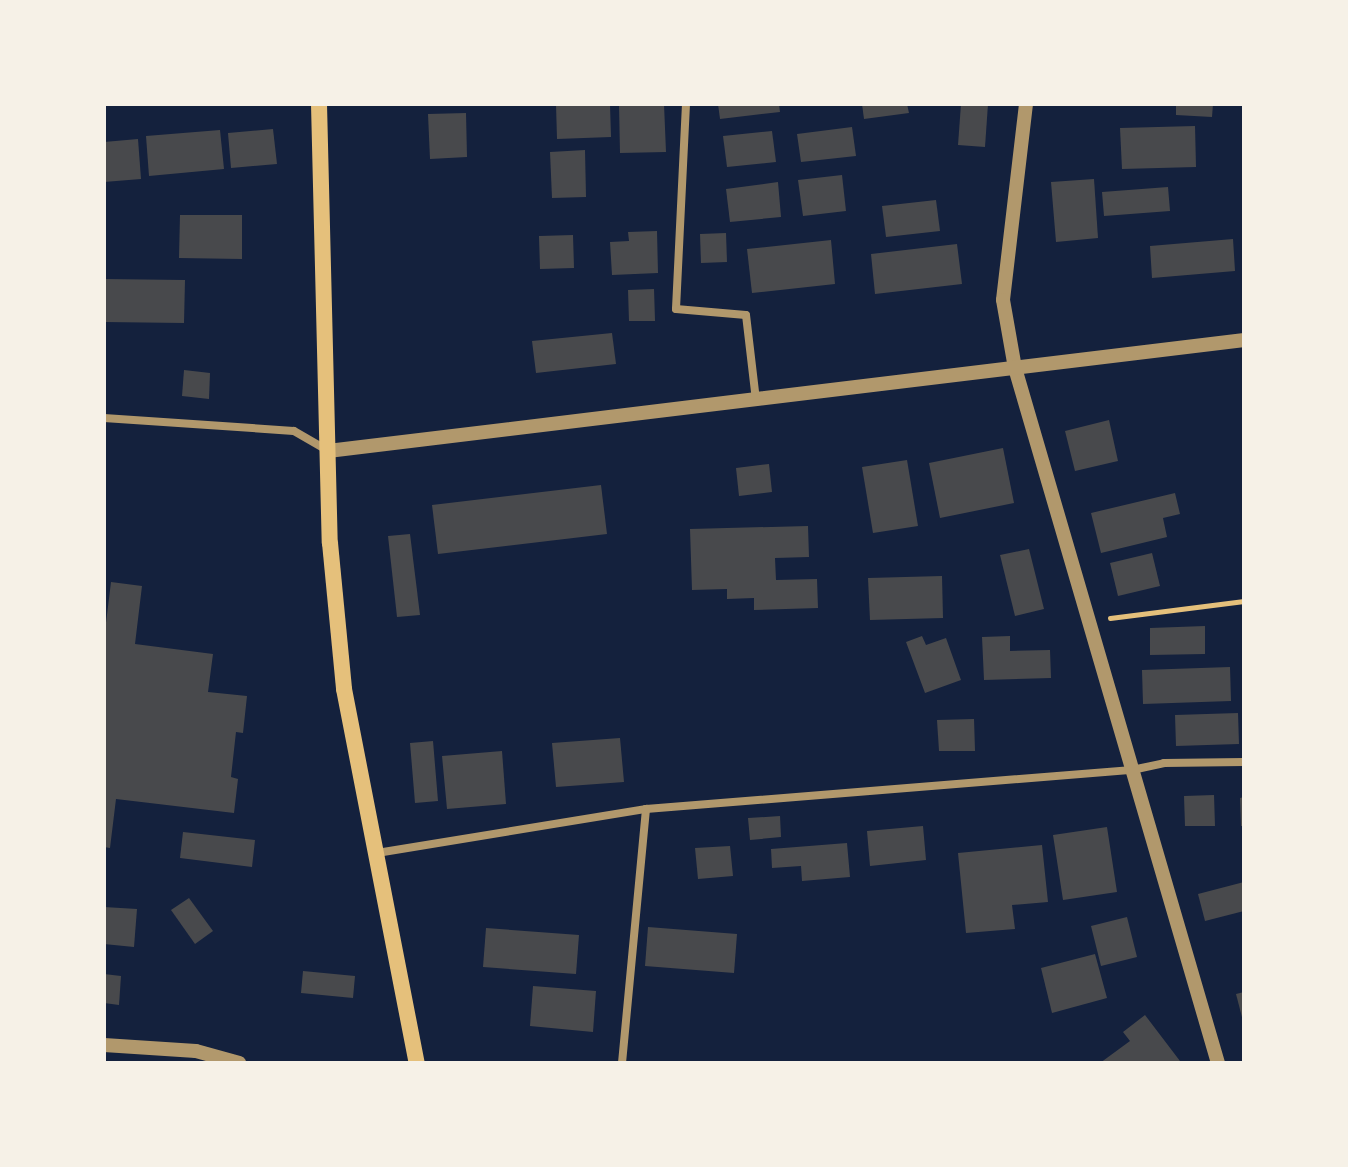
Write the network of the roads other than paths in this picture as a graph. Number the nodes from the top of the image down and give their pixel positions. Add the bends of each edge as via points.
1 (319, 104) edge
2 (686, 104) edge
3 (1026, 104) edge
4 (1244, 340) edge
5 (1015, 368) junction
6 (756, 401) junction
7 (104, 418) edge
8 (328, 451) junction
9 (1244, 762) edge
10 (1132, 770) junction
11 (646, 809) junction
12 (377, 853) junction
13 (104, 1045) edge
14 (239, 1063) edge
15 (417, 1063) edge
16 (622, 1063) edge
17 (1218, 1063) edge

1 - 8 main road
2 - 6 street via 676,309 746,315
3 - 5 street via 1003,300
4 - 5 street
5 - 6 street
5 - 10 street
6 - 8 street
7 - 8 street via 294,431
8 - 12 main road via 330,543 344,689
9 - 10 street via 1164,763
10 - 11 street
10 - 17 street
11 - 12 street
11 - 16 street
12 - 15 main road
13 - 14 street via 196,1051

